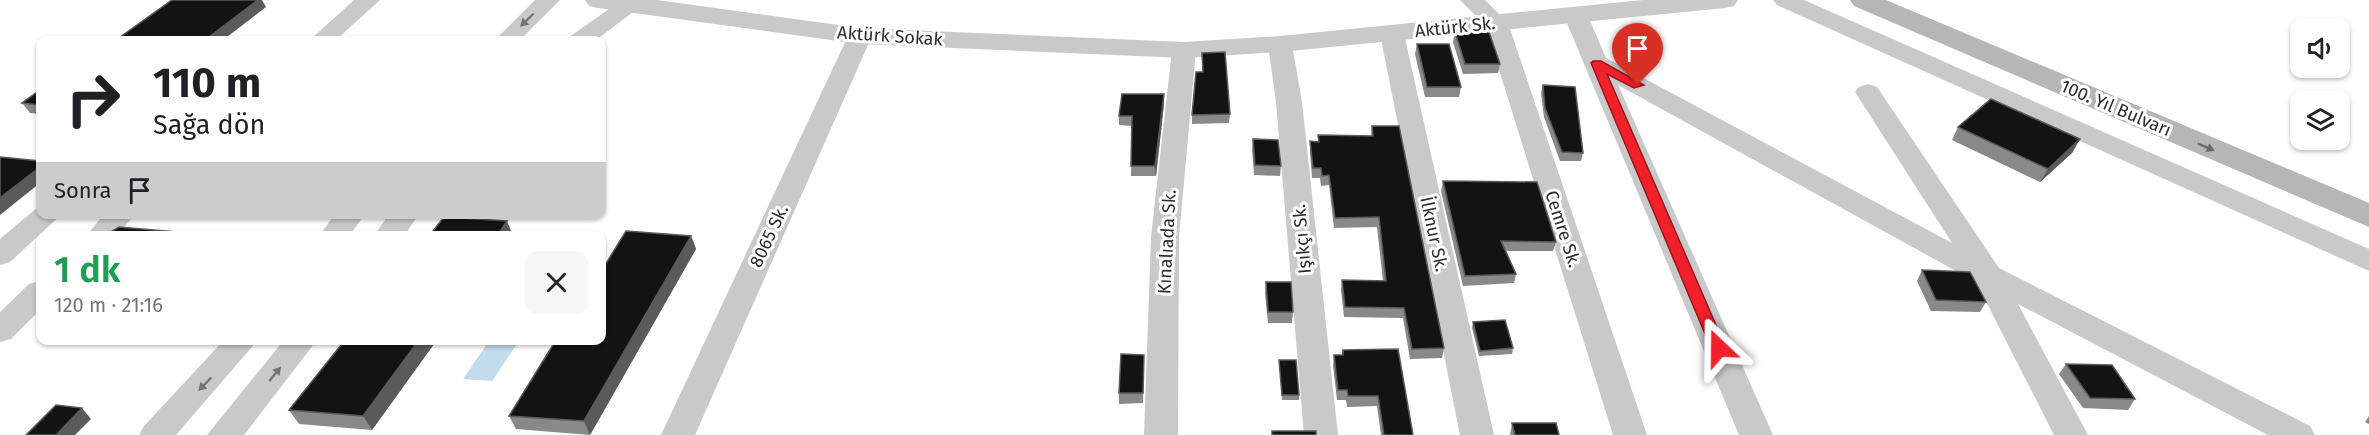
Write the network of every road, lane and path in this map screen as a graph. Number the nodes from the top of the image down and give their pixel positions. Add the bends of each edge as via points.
1 (368, 0) edge
2 (548, 0) edge
3 (598, 0) edge
4 (1472, 0) edge
5 (1725, 0) edge
6 (1785, 0) edge
7 (1863, 0) edge
8 (1907, 0) edge
9 (632, 3) edge
10 (1576, 16) junction
11 (1496, 23) junction
12 (1392, 34) junction
13 (327, 36) edge
14 (511, 36) edge
15 (587, 36) edge
16 (860, 36) junction
17 (1280, 44) junction
18 (1184, 50) junction
19 (1597, 63) junction
20 (1868, 92) dead end
21 (2369, 192) edge
22 (2369, 216) edge
23 (42, 219) edge
24 (116, 219) edge
25 (347, 219) edge
26 (401, 219) edge
27 (105, 231) edge
28 (337, 231) edge
29 (392, 231) edge
30 (0, 255) edge
31 (2369, 261) edge
32 (1988, 275) junction
33 (36, 296) edge
34 (0, 331) edge
35 (238, 345) edge
36 (298, 345) edge
37 (156, 435) edge
38 (224, 435) edge
39 (678, 435) edge
40 (1161, 435) edge
41 (1321, 435) edge
42 (1477, 435) edge
43 (1630, 435) edge
44 (1756, 435) edge
45 (2071, 435) edge
46 (2298, 435) edge

1 - 13 street
2 -> 14 street
3 - 9 street, Aktürk Sokak
4 - 11 street
5 - 10 street, Aktürk Sk.
6 - 31 street
7 -> 22 main road, 100. Yıl Bulvarı
8 - 21 main road, 100. Yıl Bulvarı
9 - 15 street
9 - 16 street, Aktürk Sokak
10 - 11 street, Aktürk Sk.
10 - 19 street
11 - 12 street, Aktürk Sk.
11 - 43 street, Cemre Sk.
12 - 17 street, Aktürk Sk.
12 - 42 street, İlknur Sk.
16 - 18 street, Aktürk Sokak
16 - 39 street, 8065 Sk.
17 - 18 street, Aktürk Sk.
17 - 41 street, Işıkçı Sk.
18 - 40 street, Kınalıada Sk. via 1164,237
19 - 32 street
19 - 44 street
20 - 32 street
23 - 30 street
24 - 27 street
25 - 28 street
26 - 29 street
32 - 45 street
32 - 46 street
33 - 34 street
35 -> 37 street
38 -> 36 street

